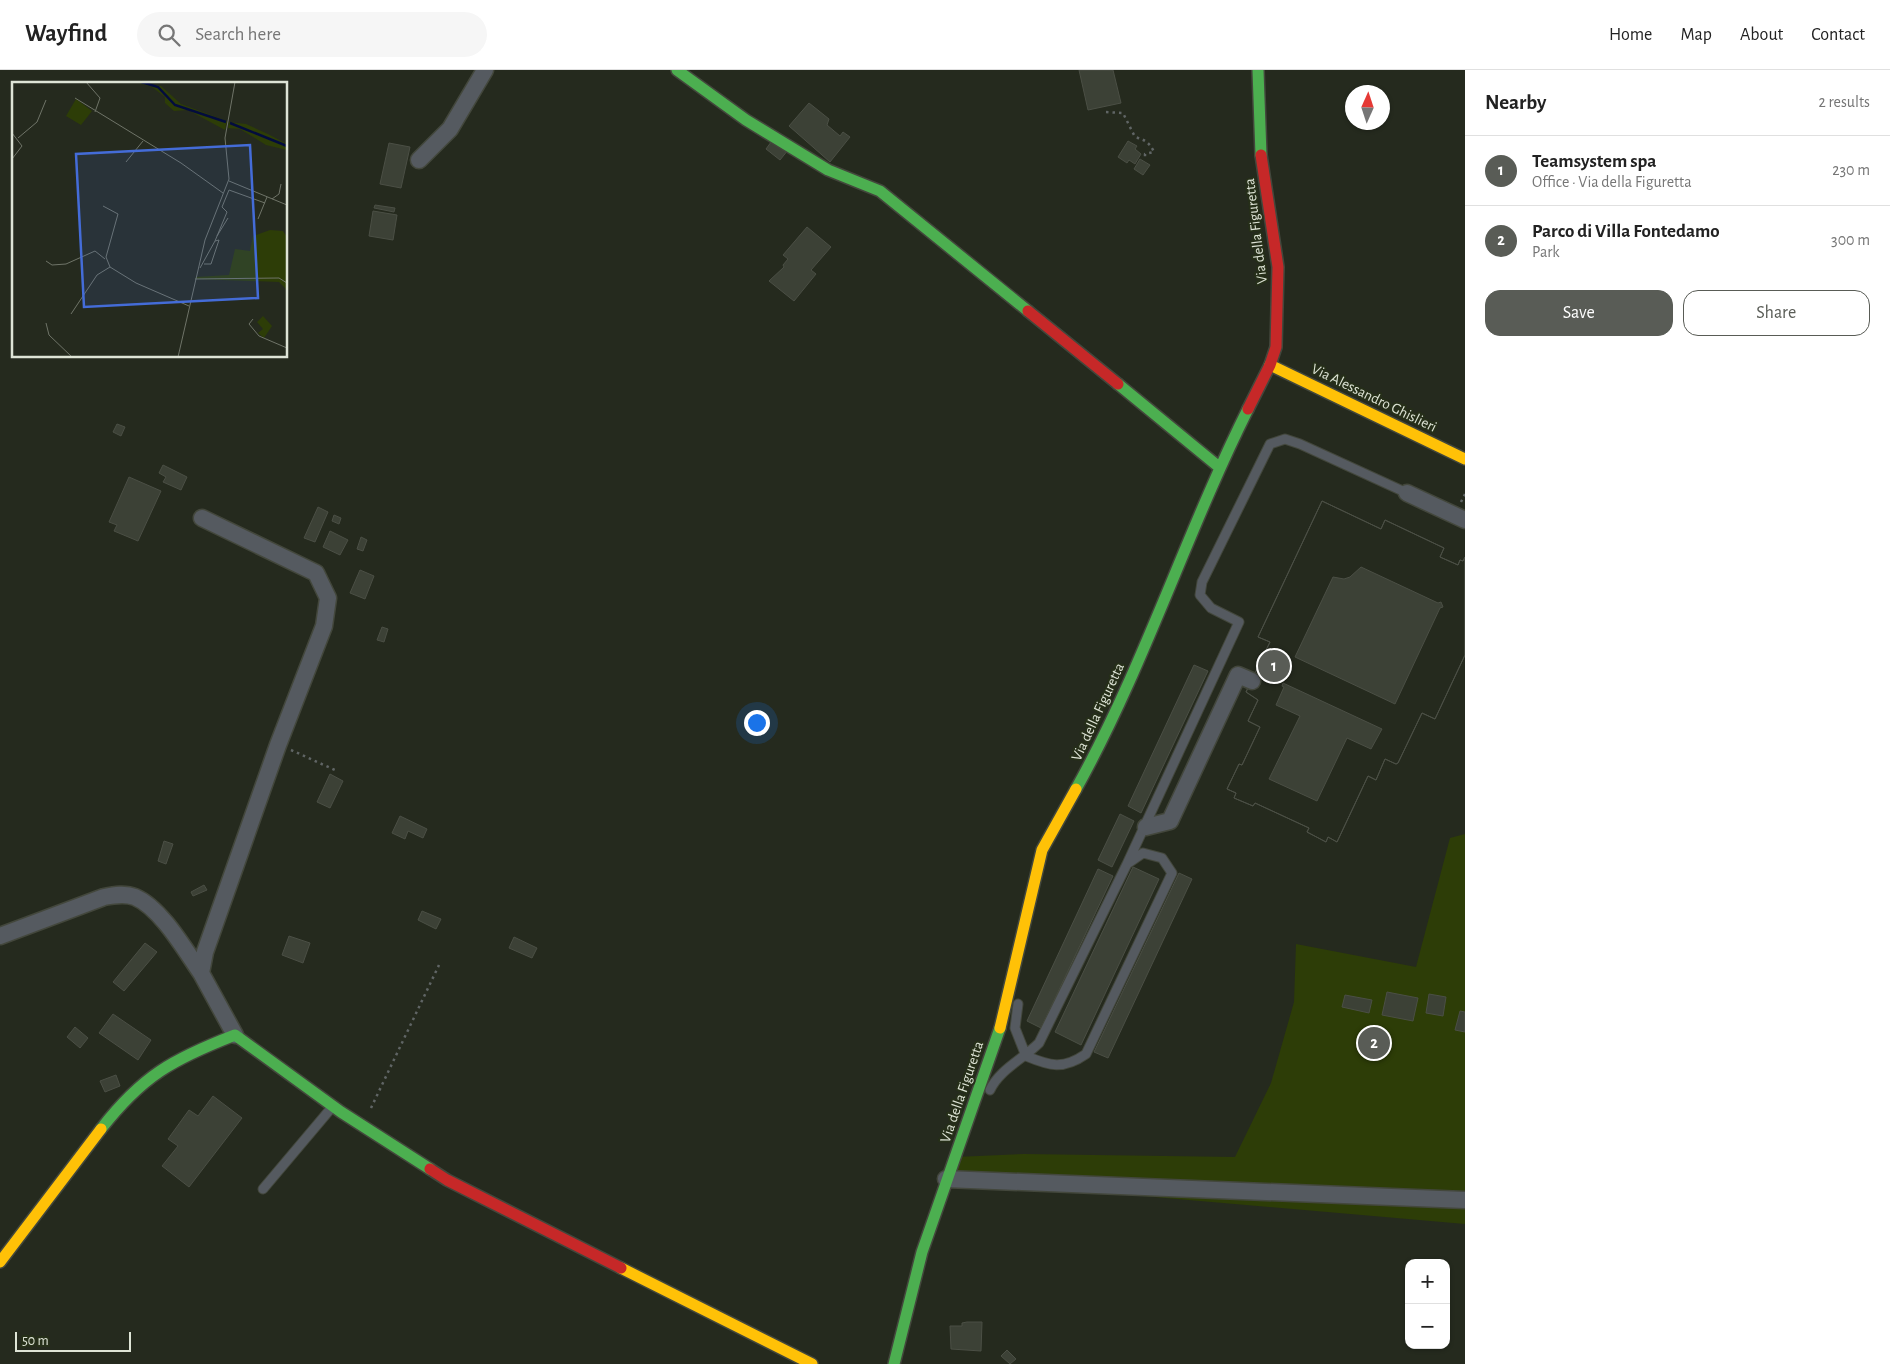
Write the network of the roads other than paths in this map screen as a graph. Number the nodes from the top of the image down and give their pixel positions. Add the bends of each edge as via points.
1 (485, 70) edge
2 (677, 70) edge
3 (1258, 70) edge
4 (419, 160) dead end
5 (1270, 365) junction
6 (1465, 459) edge
7 (1220, 467) junction
8 (1407, 493) joint
9 (202, 518) dead end
10 (1465, 520) edge
11 (1252, 681) dead end
12 (1146, 827) junction
13 (1127, 864) junction
14 (1030, 902) junction
15 (0, 936) edge
16 (201, 973) junction
17 (235, 1035) junction
18 (1026, 1056) junction
19 (333, 1106) junction
20 (968, 1122) junction
21 (946, 1179) junction
22 (263, 1189) dead end
23 (1465, 1200) edge
24 (0, 1262) edge
25 (812, 1364) edge
26 (894, 1364) edge

1 - 4 street via 450,129
2 - 7 street via 746,120 828,170 880,192
3 - 5 street, Via della Figuretta via 1260,145 1278,267 1276,347
5 - 6 street, Via Alessandro Ghislieri
5 - 7 street, Via della Figuretta
7 - 14 street, Via della Figuretta via 1148,640 1095,755 1042,850
8 - 10 street
8 - 12 lane via 1300,444 1285,439 1270,444 1202,582 1200,595 1211,608 1239,622
9 - 16 street via 316,573 328,598 324,626 278,745 205,952
11 - 12 street via 1238,675 1170,821
12 - 13 lane
13 - 18 lane via 1049,1024 1039,1043
13 - 18 lane via 1143,853 1162,858 1172,873 1086,1054 1072,1064 1046,1064
14 - 18 lane via 1015,1028
14 - 20 street, Via della Figuretta via 1004,1016
15 - 16 street via 104,897 134,896 158,915
16 - 17 street
17 - 19 street
17 - 24 street via 189,1053 150,1077 122,1102
18 - 20 lane via 995,1078 982,1106
19 - 22 lane
19 - 25 street via 447,1180
20 - 21 street, Via della Figuretta
21 - 23 street
21 - 26 street, Via della Figuretta via 922,1252

